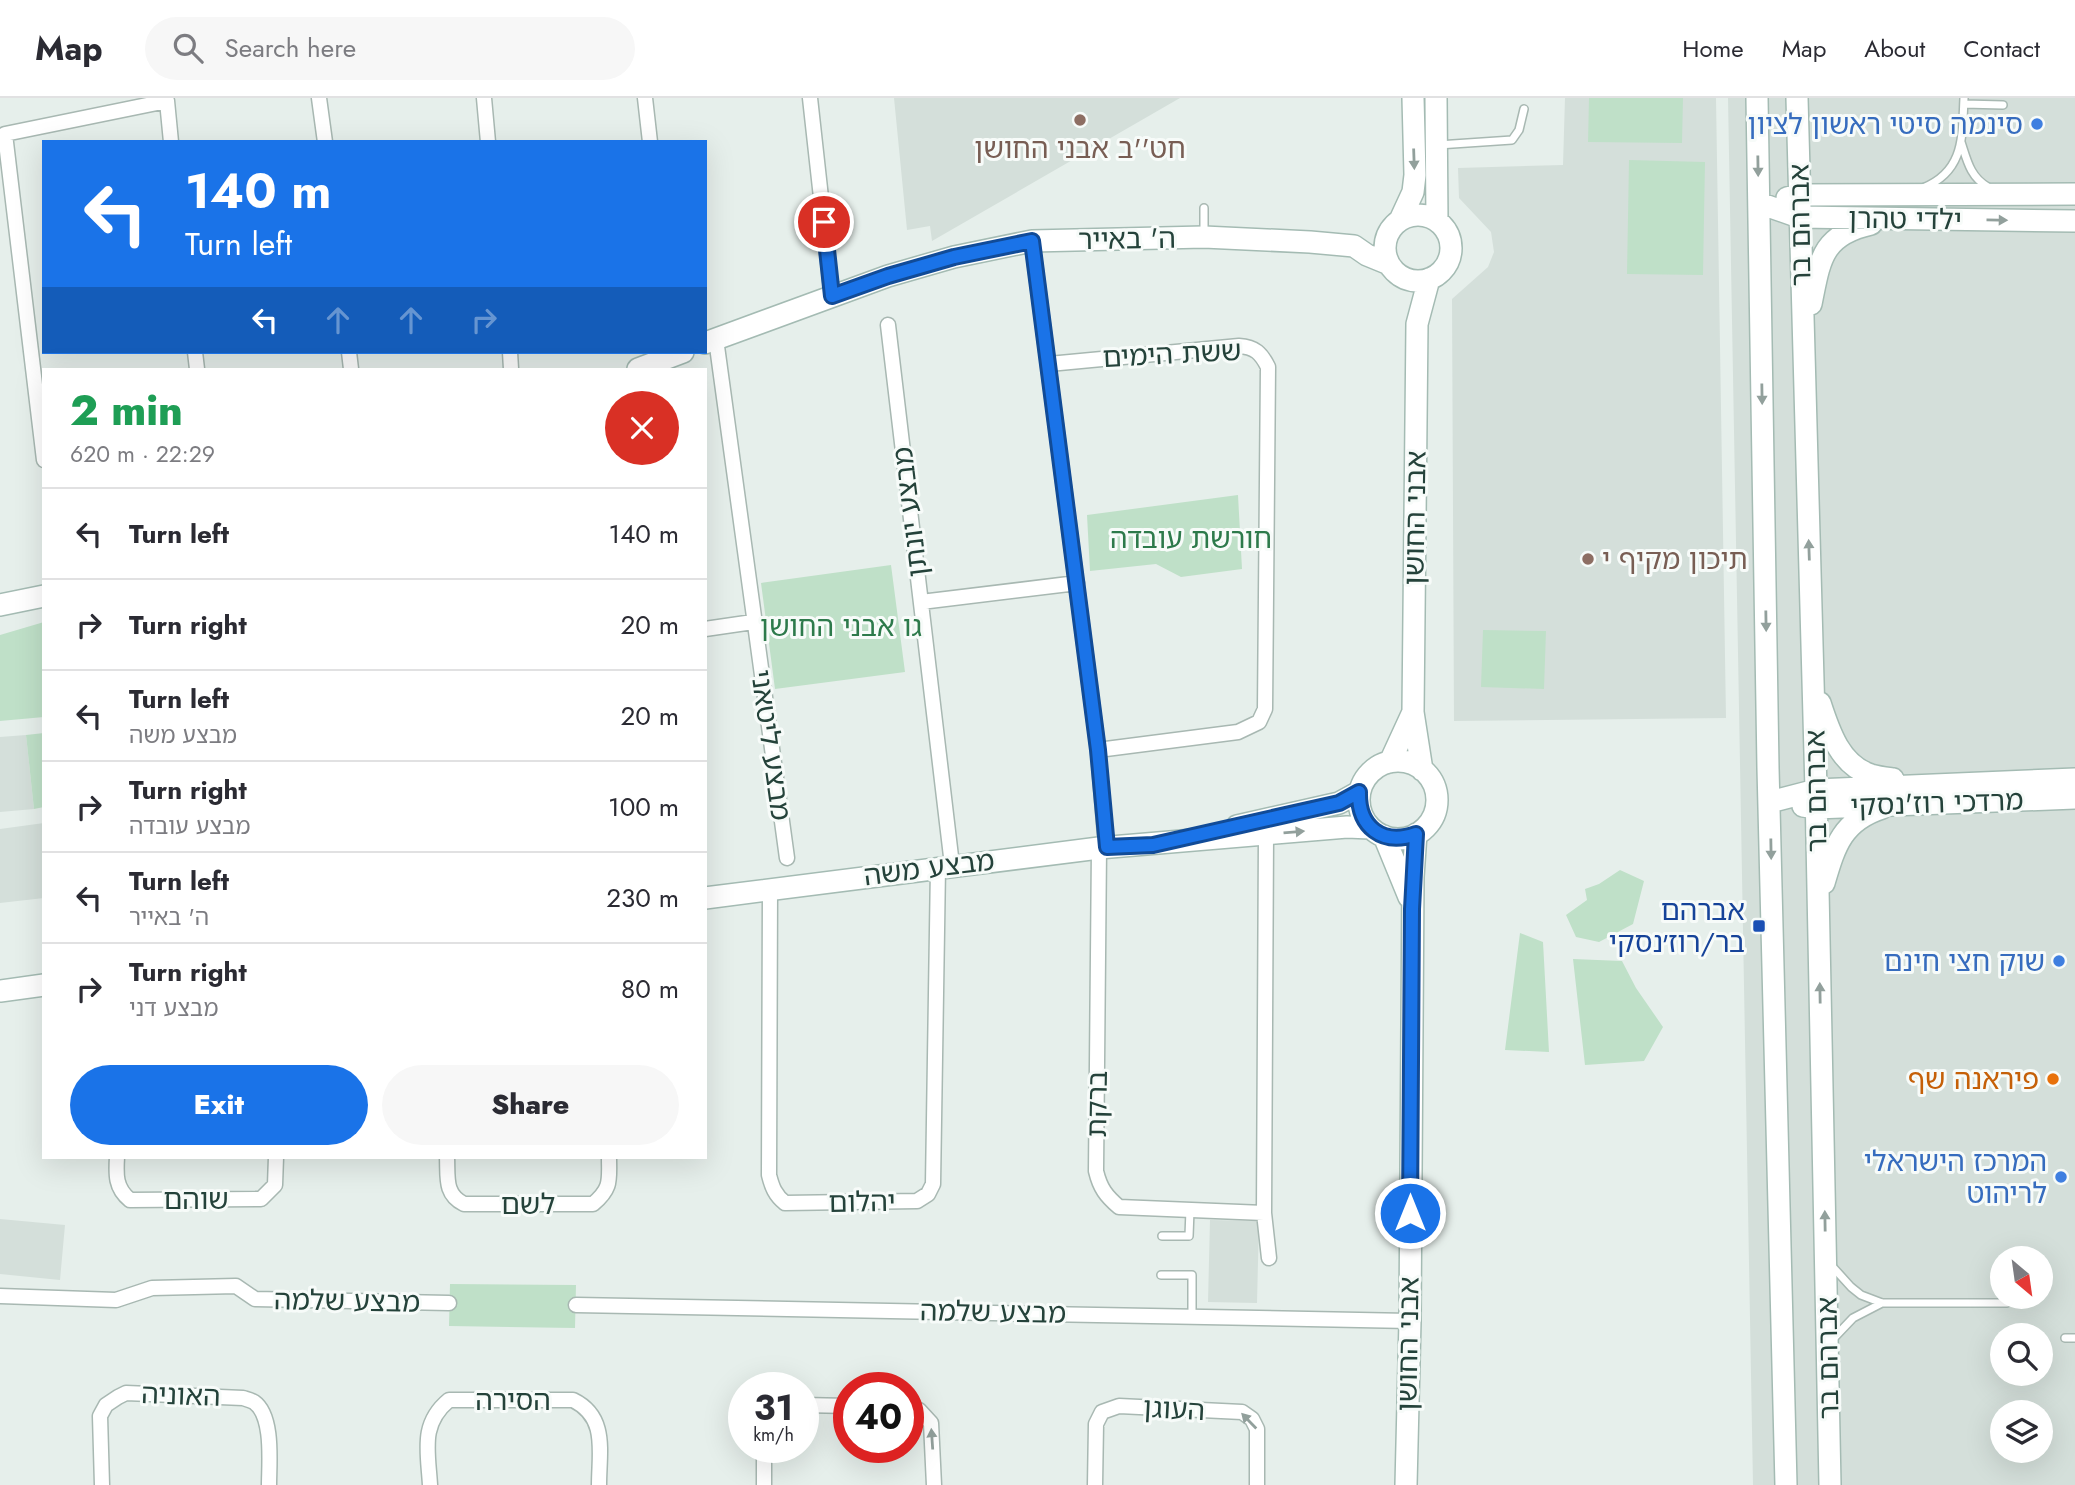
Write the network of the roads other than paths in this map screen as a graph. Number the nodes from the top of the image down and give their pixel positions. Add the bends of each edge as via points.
1 (319, 98) edge
2 (484, 98) edge
3 (645, 98) edge
4 (810, 98) edge
5 (1412, 98) edge
6 (1436, 98) edge
7 (1756, 98) edge
8 (1797, 98) edge
9 (166, 99) edge
10 (1964, 101) edge
11 (2003, 105) dead end
12 (1524, 108) dead end
13 (171, 140) edge
14 (324, 140) edge
15 (488, 140) edge
16 (650, 140) edge
17 (1961, 141) junction
18 (1437, 145) junction
19 (2016, 193) junction
20 (1906, 194) junction
21 (2075, 194) edge
22 (1799, 195) junction
23 (1759, 203) junction
24 (1204, 208) dead end
25 (1799, 217) junction
26 (1894, 218) junction
27 (1437, 219) junction
28 (2075, 221) edge
29 (1395, 225) junction
30 (1204, 237) junction
31 (1032, 241) junction
32 (1354, 246) junction
33 (1394, 269) junction
34 (1429, 279) junction
35 (832, 296) junction
36 (1417, 324) junction
37 (888, 326) dead end
38 (710, 341) edge
39 (1803, 344) junction
40 (675, 354) edge
41 (1049, 363) junction
42 (640, 368) edge
43 (42, 443) edge
44 (1077, 583) junction
45 (42, 596) edge
46 (921, 602) junction
47 (0, 606) edge
48 (753, 622) junction
49 (707, 629) edge
50 (1813, 680) junction
51 (1413, 712) junction
52 (1098, 750) junction
53 (1390, 762) junction
54 (1422, 769) junction
55 (2075, 779) edge
56 (1927, 784) junction
57 (1359, 792) junction
58 (2075, 798) edge
59 (1816, 799) junction
60 (1770, 802) junction
61 (1899, 803) junction
62 (1377, 832) junction
63 (1416, 834) junction
64 (1266, 835) junction
65 (1153, 845) junction
66 (1103, 847) junction
67 (787, 858) dead end
68 (945, 866) junction
69 (770, 889) junction
70 (707, 898) edge
71 (1818, 902) junction
72 (1412, 909) junction
73 (42, 985) edge
74 (0, 991) edge
75 (117, 1159) edge
76 (276, 1159) edge
77 (447, 1159) edge
78 (609, 1159) edge
79 (1190, 1210) junction
80 (1264, 1213) junction
81 (1161, 1236) dead end
82 (1825, 1252) junction
83 (1269, 1258) dead end
84 (1161, 1275) dead end
85 (0, 1296) edge
86 (449, 1303) dead end
87 (1882, 1303) junction
88 (1990, 1303) edge
89 (576, 1305) dead end
90 (1192, 1316) junction
91 (1410, 1321) junction
92 (2065, 1338) dead end
93 (2075, 1338) edge
94 (1828, 1367) junction
95 (924, 1415) edge
96 (764, 1463) edge
97 (102, 1485) edge
98 (269, 1485) edge
99 (430, 1485) edge
100 (599, 1485) edge
101 (764, 1485) edge
102 (934, 1485) edge
103 (1095, 1485) edge
104 (1257, 1485) edge
105 (1406, 1485) edge
106 (1786, 1485) edge
107 (1830, 1485) edge

1 - 14 street
2 - 15 street
3 - 16 street
4 - 35 street
5 -> 29 street via 1413,192
6 - 18 street
7 -> 23 street, אברהם בר
8 - 22 street, אברהם בר
9 - 13 street
9 - 43 street via 5,134
10 - 11 lane
10 - 17 lane
12 - 18 lane via 1519,130 1511,140
17 - 19 lane via 1977,181 1991,189
17 - 20 lane via 1944,177
18 - 27 street
19 - 20 street, ילדי טהרן
19 - 21 street, ילדי טהרן
20 - 22 street, ילדי טהרן
22 - 23 street, ילדי טהרן
22 - 25 street, אברהם בר
23 - 25 street, ילדי טהרן
23 -> 60 street, אברהם בר
24 - 30 lane
25 - 26 street, ילדי טהרן
25 - 39 street, אברהם בר
26 -> 28 street, ילדי טהרן
26 - 39 street via 1848,230 1830,243 1817,271
27 - 29 street via 1419,214
27 - 34 street via 1450,236 1451,246 1446,267
29 - 32 street, ה' באייר
29 - 33 street via 1384,248
30 - 31 street, ה' באייר
30 - 32 street, ה' באייר
31 - 35 street, ה' באייר via 954,257
31 - 41 street, ברקת
32 - 33 street, ה' באייר
33 - 34 street via 1408,280
33 - 36 street, אבני החושן
34 - 36 street, אבני החושן
35 - 38 street, ה' באייר
36 - 51 street, אבני החושן
37 - 46 street, מבצע יונתן
38 - 48 street, מבצע ליטאני
50 -> 39 street, אברהם בר
40 - 42 street
41 - 44 street, ברקת
41 - 52 street, ששת הימים via 1239,346 1262,355 1268,368 1265,709 1259,722 1238,732
44 - 46 street
44 - 52 street, ברקת
45 - 47 street
46 - 68 street, מבצע יונתן
48 - 49 street
48 - 67 street, מבצע ליטאני
50 - 56 street via 1830,736 1851,764 1870,775
50 - 59 street, אברהם בר
51 - 53 street, אבני החושן
51 - 54 street, אבני החושן
52 - 66 street, ברקת
53 - 54 street
53 - 57 street via 1371,772
54 - 63 street via 1435,791 1436,804 1426,827
55 - 56 street, מרדכי רוז'נסקי
56 - 59 street, מרדכי רוז'נסקי
57 - 62 street via 1363,817
57 - 65 street, מבצע משה via 1339,803
58 - 61 street, מרדכי רוז'נסקי
59 - 60 street, מרדכי רוז'נסקי
59 - 61 street, מרדכי רוז'נסקי
59 - 71 street, אברהם בר
60 -> 106 street, אברהם בר
61 - 71 street via 1873,811 1844,832
62 - 63 street via 1405,838
64 -> 62 street, מבצע משה via 1347,827
62 - 72 street, אבני החושן via 1403,879
63 - 72 street, אבני החושן
64 - 65 street, מבצע משה
64 - 80 street
65 - 66 street, מבצע משה
66 - 68 street, מבצע משה
66 - 79 street, ברקת via 1096,1171 1100,1187 1119,1207
68 - 69 street, מבצע משה
68 - 69 street, יהלום via 933,1185 917,1201 785,1203 771,1186
69 - 70 street, מבצע משה
82 -> 71 street, אברהם בר
72 - 91 street, אבני החושן
73 - 74 street
75 - 76 street, שוהם via 116,1180 130,1200 261,1199 275,1185
77 - 78 street, לשם via 448,1188 464,1203 593,1204 606,1192
79 - 80 street, ברקת
79 - 81 lane via 1189,1236
80 - 83 street
82 - 87 lane via 1850,1287
82 - 94 street, אברהם בר
84 - 90 lane via 1192,1275
85 - 86 street, מבצע שלמה via 116,1300 152,1288 236,1286 256,1299
87 - 88 lane
87 - 94 lane via 1853,1318 1837,1334
89 - 90 street, מבצע שלמה
90 - 91 street, מבצע שלמה
91 - 105 street, אבני החושן
92 - 93 lane
94 - 107 street, אברהם בר
102 -> 95 street via 931,1423
96 - 101 street
97 - 98 street, האוניה via 100,1416 106,1405 126,1393 254,1402 268,1432
99 - 100 street, הסירה via 430,1423 449,1400 573,1400 584,1406 599,1427
104 -> 103 street, העוגן via 1257,1429 1242,1412 1119,1406 1102,1412 1096,1424

